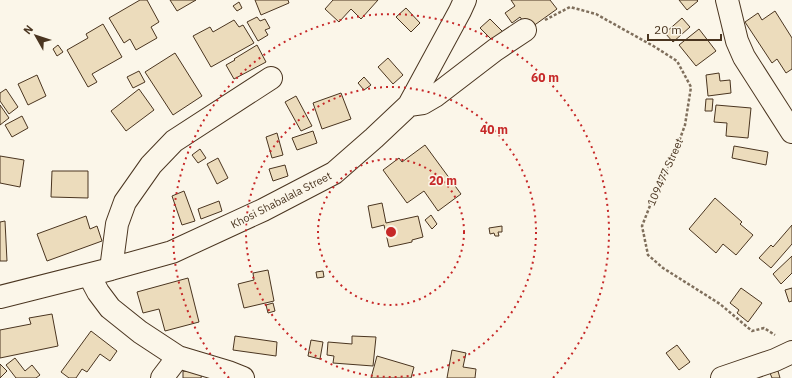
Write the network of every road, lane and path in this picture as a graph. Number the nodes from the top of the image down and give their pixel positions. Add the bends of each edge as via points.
1 (465, 0) edge
2 (727, 0) edge
3 (525, 30) joint
4 (271, 78) dead end
5 (409, 105) junction
6 (792, 132) edge
7 (111, 269) junction
8 (89, 274) junction
9 (0, 297) edge
10 (786, 345) edge
11 (178, 357) junction
12 (162, 378) edge
13 (243, 378) edge
14 (722, 378) edge

1 - 5 street, Khosi Shabalala Street
2 - 6 street via 744,57
3 - 5 street via 435,96 422,103
3 - 10 path, 109477 Street via 570,7 596,14 677,61 691,87 685,125 642,226 648,255 663,268 720,304 752,331 764,328
4 - 7 street via 174,141 151,165 125,202 117,224
5 - 7 street, Khosi Shabalala Street via 334,173 263,210 172,252
7 - 8 street, Khosi Shabalala Street
8 - 9 street, Khosi Shabalala Street
8 - 11 street via 110,308
10 - 14 street via 775,360
11 - 12 street
11 - 13 street

